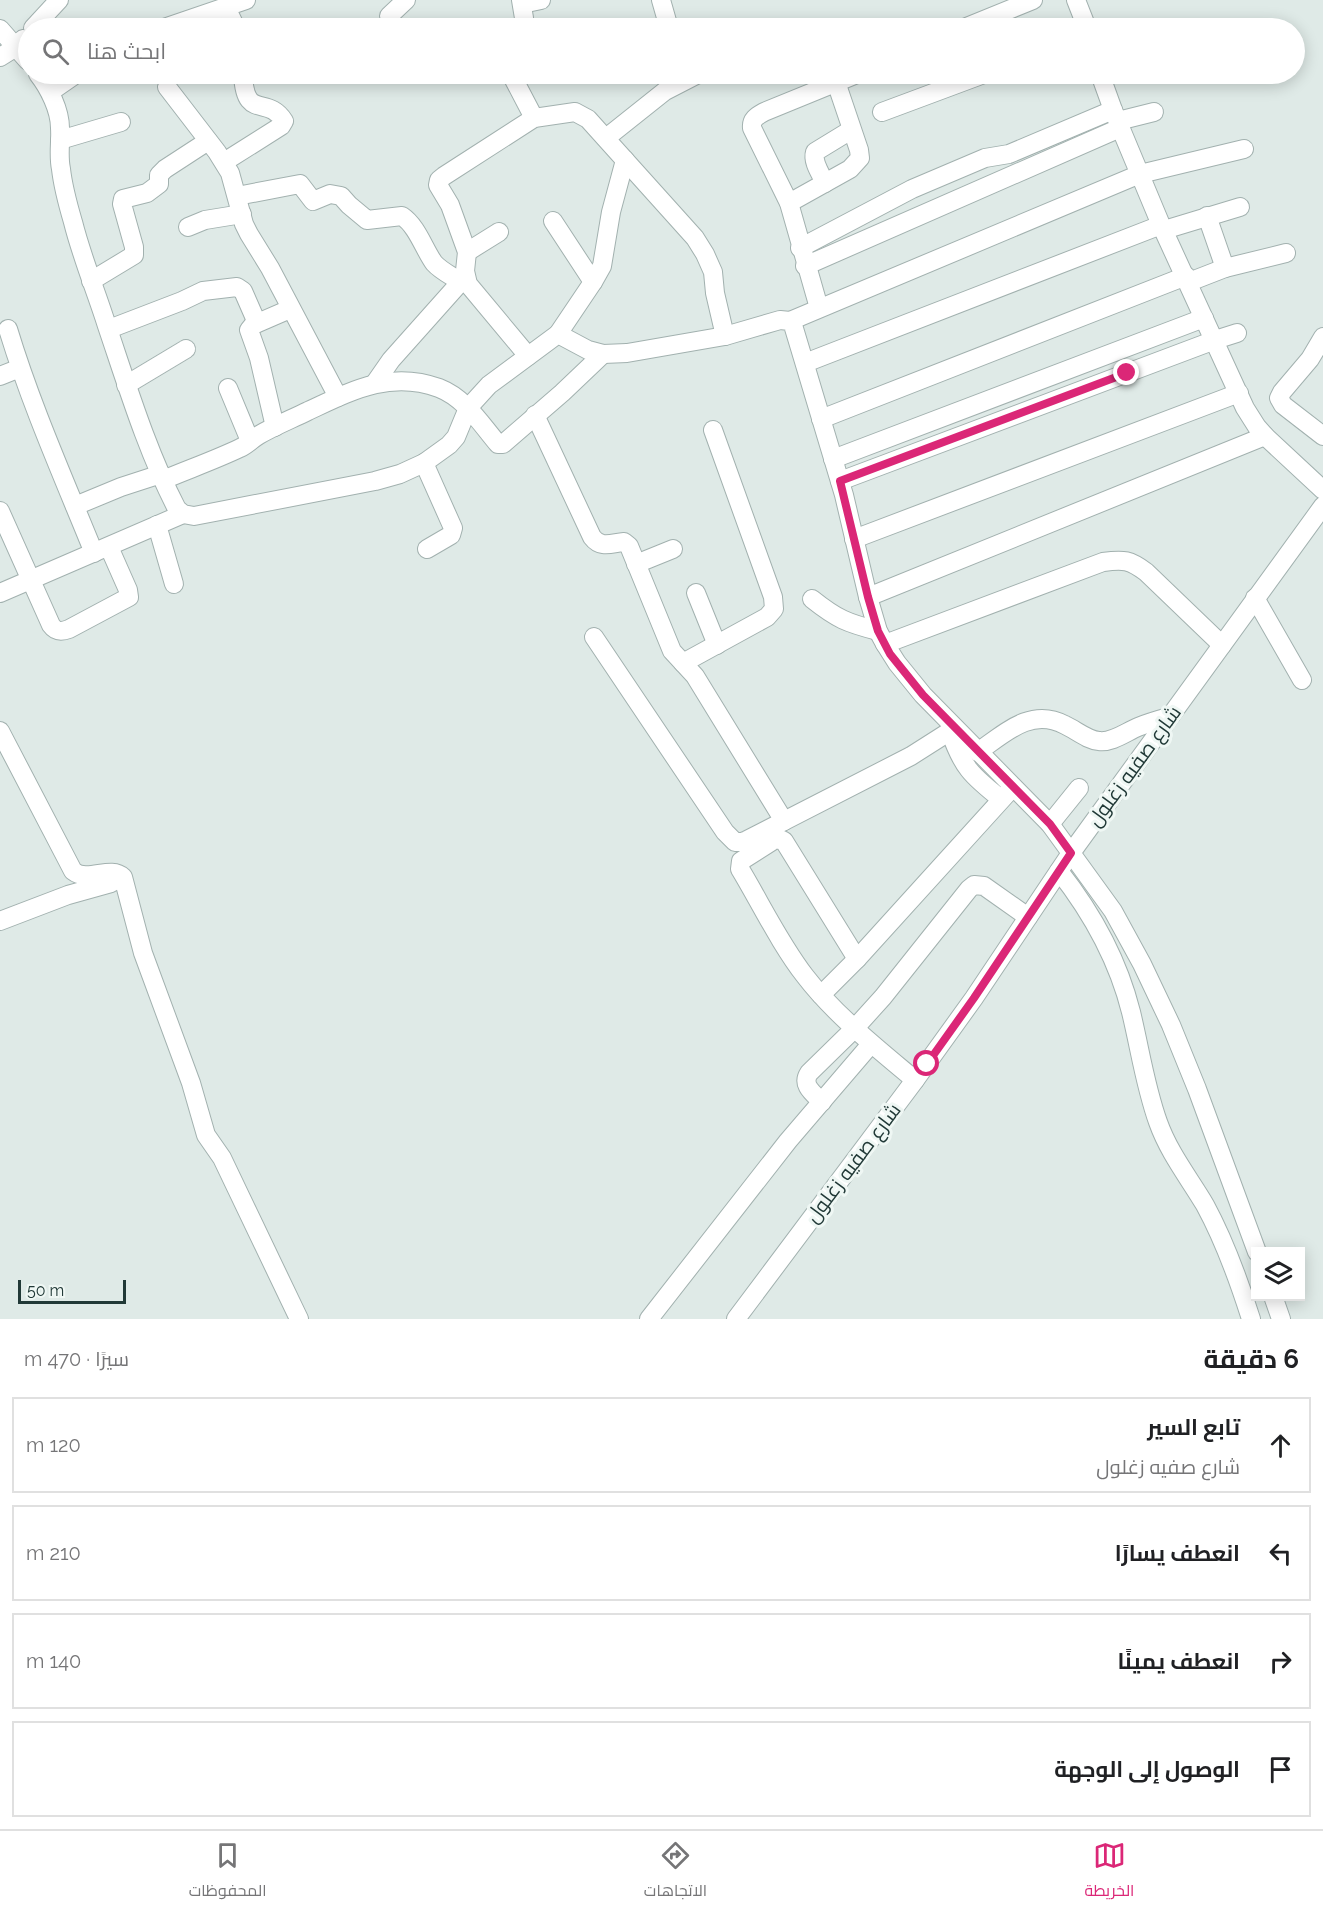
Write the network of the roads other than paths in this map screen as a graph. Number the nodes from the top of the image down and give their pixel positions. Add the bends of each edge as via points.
1 (59, 0) edge
2 (246, 0) edge
3 (406, 0) edge
4 (541, 0) edge
5 (661, 0) edge
6 (1033, 0) edge
7 (1076, 0) edge
8 (521, 2) edge
9 (226, 7) junction
10 (389, 16) dead end
11 (42, 18) edge
12 (194, 18) edge
13 (231, 18) edge
14 (523, 18) edge
15 (666, 18) edge
16 (989, 18) edge
17 (1083, 18) edge
18 (0, 29) edge
19 (18, 45) edge
20 (16, 47) junction
21 (18, 49) edge
22 (0, 57) edge
23 (45, 84) edge
24 (62, 84) edge
25 (244, 84) edge
26 (516, 84) edge
27 (676, 84) edge
28 (831, 84) edge
29 (837, 84) edge
30 (957, 84) edge
31 (1104, 84) edge
32 (167, 87) dead end
33 (50, 92) junction
34 (882, 112) dead end
35 (1154, 112) dead end
36 (534, 118) junction
37 (1117, 120) junction
38 (121, 122) dead end
39 (851, 130) junction
40 (606, 138) junction
41 (60, 140) junction
42 (208, 141) junction
43 (1244, 149) dead end
44 (996, 156) junction
45 (625, 160) junction
46 (224, 162) junction
47 (1140, 174) junction
48 (1005, 178) junction
49 (825, 183) junction
50 (237, 196) junction
51 (789, 203) junction
52 (1240, 207) dead end
53 (242, 214) junction
54 (1207, 216) junction
55 (553, 221) dead end
56 (188, 227) dead end
57 (1162, 227) junction
58 (499, 232) dead end
59 (800, 248) junction
60 (467, 252) junction
61 (1286, 253) dead end
62 (806, 266) junction
63 (1225, 268) junction
64 (1187, 279) junction
65 (463, 280) junction
66 (91, 281) junction
67 (593, 282) junction
68 (819, 308) junction
69 (290, 309) junction
70 (1204, 318) junction
71 (790, 321) junction
72 (257, 323) junction
73 (8, 329) dead end
74 (108, 329) junction
75 (1237, 333) dead end
76 (558, 334) junction
77 (725, 336) junction
78 (1323, 337) edge
79 (1215, 340) junction
80 (186, 349) dead end
81 (603, 354) junction
82 (528, 356) junction
83 (805, 363) junction
84 (20, 368) junction
85 (0, 376) edge
86 (375, 383) junction
87 (126, 385) junction
88 (228, 388) dead end
89 (1239, 393) junction
90 (338, 397) junction
91 (468, 408) junction
92 (535, 415) junction
93 (821, 419) junction
94 (275, 427) junction
95 (713, 430) dead end
96 (1265, 436) junction
97 (1323, 436) edge
98 (250, 441) junction
99 (833, 459) junction
100 (424, 463) junction
101 (162, 477) junction
102 (840, 481) junction
103 (1323, 490) edge
104 (75, 506) junction
105 (1323, 506) edge
106 (0, 511) edge
107 (183, 514) junction
108 (157, 525) junction
109 (854, 539) junction
110 (427, 549) dead end
111 (673, 549) dead end
112 (101, 550) junction
113 (636, 564) junction
114 (31, 581) junction
115 (174, 584) dead end
116 (696, 592) dead end
117 (0, 593) edge
118 (868, 597) junction
119 (1255, 598) junction
120 (812, 599) dead end
121 (594, 637) dead end
122 (882, 638) junction
123 (717, 645) junction
124 (1222, 645) junction
125 (683, 663) junction
126 (1302, 680) dead end
127 (1169, 717) junction
128 (952, 730) junction
129 (0, 731) edge
130 (978, 752) junction
131 (1078, 788) dead end
132 (1007, 793) junction
133 (784, 821) junction
134 (1050, 824) junction
135 (1071, 853) junction
136 (1059, 871) junction
137 (124, 880) junction
138 (1028, 917) junction
139 (0, 921) edge
140 (857, 959) junction
141 (821, 995) junction
142 (855, 1028) junction
143 (871, 1044) junction
144 (915, 1080) junction
145 (822, 1102) junction
146 (1256, 1247) edge
147 (1275, 1301) edge
148 (300, 1319) edge
149 (649, 1319) edge
150 (736, 1319) edge
151 (1251, 1319) edge
152 (1281, 1319) edge

1 - 11 street
2 - 9 street
3 - 10 street
4 - 8 street
5 - 15 street
6 - 16 street
7 - 17 street
8 - 14 street
9 - 12 street
9 - 13 street
18 - 20 street
19 - 20 street
20 - 21 street
20 - 22 street
23 - 33 street
24 - 33 street
25 - 46 street via 250,102 262,105 284,121
26 - 36 street
27 - 40 street
28 - 51 street via 764,112 752,123
29 - 39 street
30 - 34 street
31 - 37 street
32 - 42 street
33 - 41 street via 60,122
35 - 37 street
36 - 40 street via 575,112
36 - 60 street via 439,180
37 - 44 street
37 - 47 street
37 - 48 street
38 - 41 street
39 - 49 street via 860,158 850,169
39 - 49 street via 814,152 814,161
40 - 45 street
41 - 66 street via 61,170
42 - 46 street
42 - 66 street via 161,173 159,184 147,193 123,199 134,255
43 - 47 street
44 - 48 street
44 - 59 street via 912,189
45 - 67 street via 602,266
45 - 77 street via 705,254
46 - 50 street
47 - 57 street
47 - 68 street
48 - 62 street
49 - 51 street
50 - 53 street
50 - 65 street via 300,184 313,201 330,194 341,196 367,220 402,216 435,264
51 - 59 street
52 - 54 street
53 - 56 street
53 - 69 street
54 - 57 street
54 - 63 street
55 - 67 street
57 - 64 street
57 - 83 street
58 - 60 street
59 - 62 street
60 - 65 street
61 - 63 street
62 - 68 street
63 - 64 street
64 - 70 street
64 - 93 street
65 - 82 street
65 - 86 street
66 - 74 street
67 - 76 street
68 - 71 street
69 - 72 street
69 - 90 street
70 - 79 street
70 - 99 street
71 - 77 street via 780,320
71 - 83 street
72 - 74 street via 243,291 237,287 203,291
72 - 94 street via 249,332
73 - 84 street
74 - 87 street
75 - 79 street
76 - 81 street
76 - 82 street
77 - 81 street
78 - 97 street via 1279,398
79 - 89 street
79 - 102 street
80 - 87 street
81 - 92 street
82 - 91 street via 489,385
83 - 93 street
84 - 85 street
84 - 104 street
86 - 90 street
86 - 91 street via 419,382 440,388
87 - 101 street
88 - 98 street
89 - 96 street
89 - 109 street
90 - 94 street
91 - 92 street via 501,445
91 - 100 street via 456,437
92 - 113 street via 592,537 602,545 627,543
93 - 99 street
94 - 98 street
95 - 123 street via 774,603 767,617
96 - 103 street
96 - 118 street
98 - 101 street
99 - 102 street
100 - 107 street via 400,474 344,488 194,516
100 - 110 street via 453,528 451,535
101 - 104 street via 121,487
101 - 107 street
102 - 109 street
104 - 112 street
105 - 119 street, شارع صفيه زغلول
106 - 114 street
107 - 108 street
108 - 112 street
108 - 115 street
109 - 118 street
111 - 113 street
112 - 114 street
112 - 114 street via 129,597 69,629 59,631 51,625
113 - 125 street via 672,651
114 - 117 street
116 - 123 street
118 - 122 street
119 - 124 street, شارع صفيه زغلول
119 - 126 street
120 - 122 street via 834,616
121 - 133 street via 730,838 742,842
122 - 124 street via 1119,560 1132,562 1146,572
122 - 128 street via 897,663
123 - 125 street
124 - 127 street, شارع صفيه زغلول
125 - 133 street via 695,676
127 - 130 street via 1098,741 1064,724 1037,718 1012,728
127 - 135 street, شارع صفيه زغلول
128 - 130 street
128 - 132 street via 967,770
128 - 133 street via 911,756
129 - 137 street via 73,871 81,876 119,873
130 - 132 street
131 - 134 street
132 - 134 street
132 - 140 street
134 - 135 street
135 - 136 street, شارع صفيه زغلول
135 - 146 street via 1113,911 1171,1025
136 - 138 street, شارع صفيه زغلول
136 - 151 street via 1079,896 1111,955 1130,1009 1158,1123 1180,1168 1205,1206
137 - 139 street via 89,888
137 - 148 street via 143,953 206,1135 222,1158
138 - 142 street via 984,886 974,885
138 - 144 street, شارع صفيه زغلول
140 - 141 street
140 - 141 street via 784,841 774,840 744,859 740,865 743,874 793,959
141 - 142 street
142 - 143 street
142 - 145 street via 806,1078 808,1089
143 - 144 street
143 - 145 street
144 - 150 street, شارع صفيه زغلول
145 - 149 street
147 - 152 street

